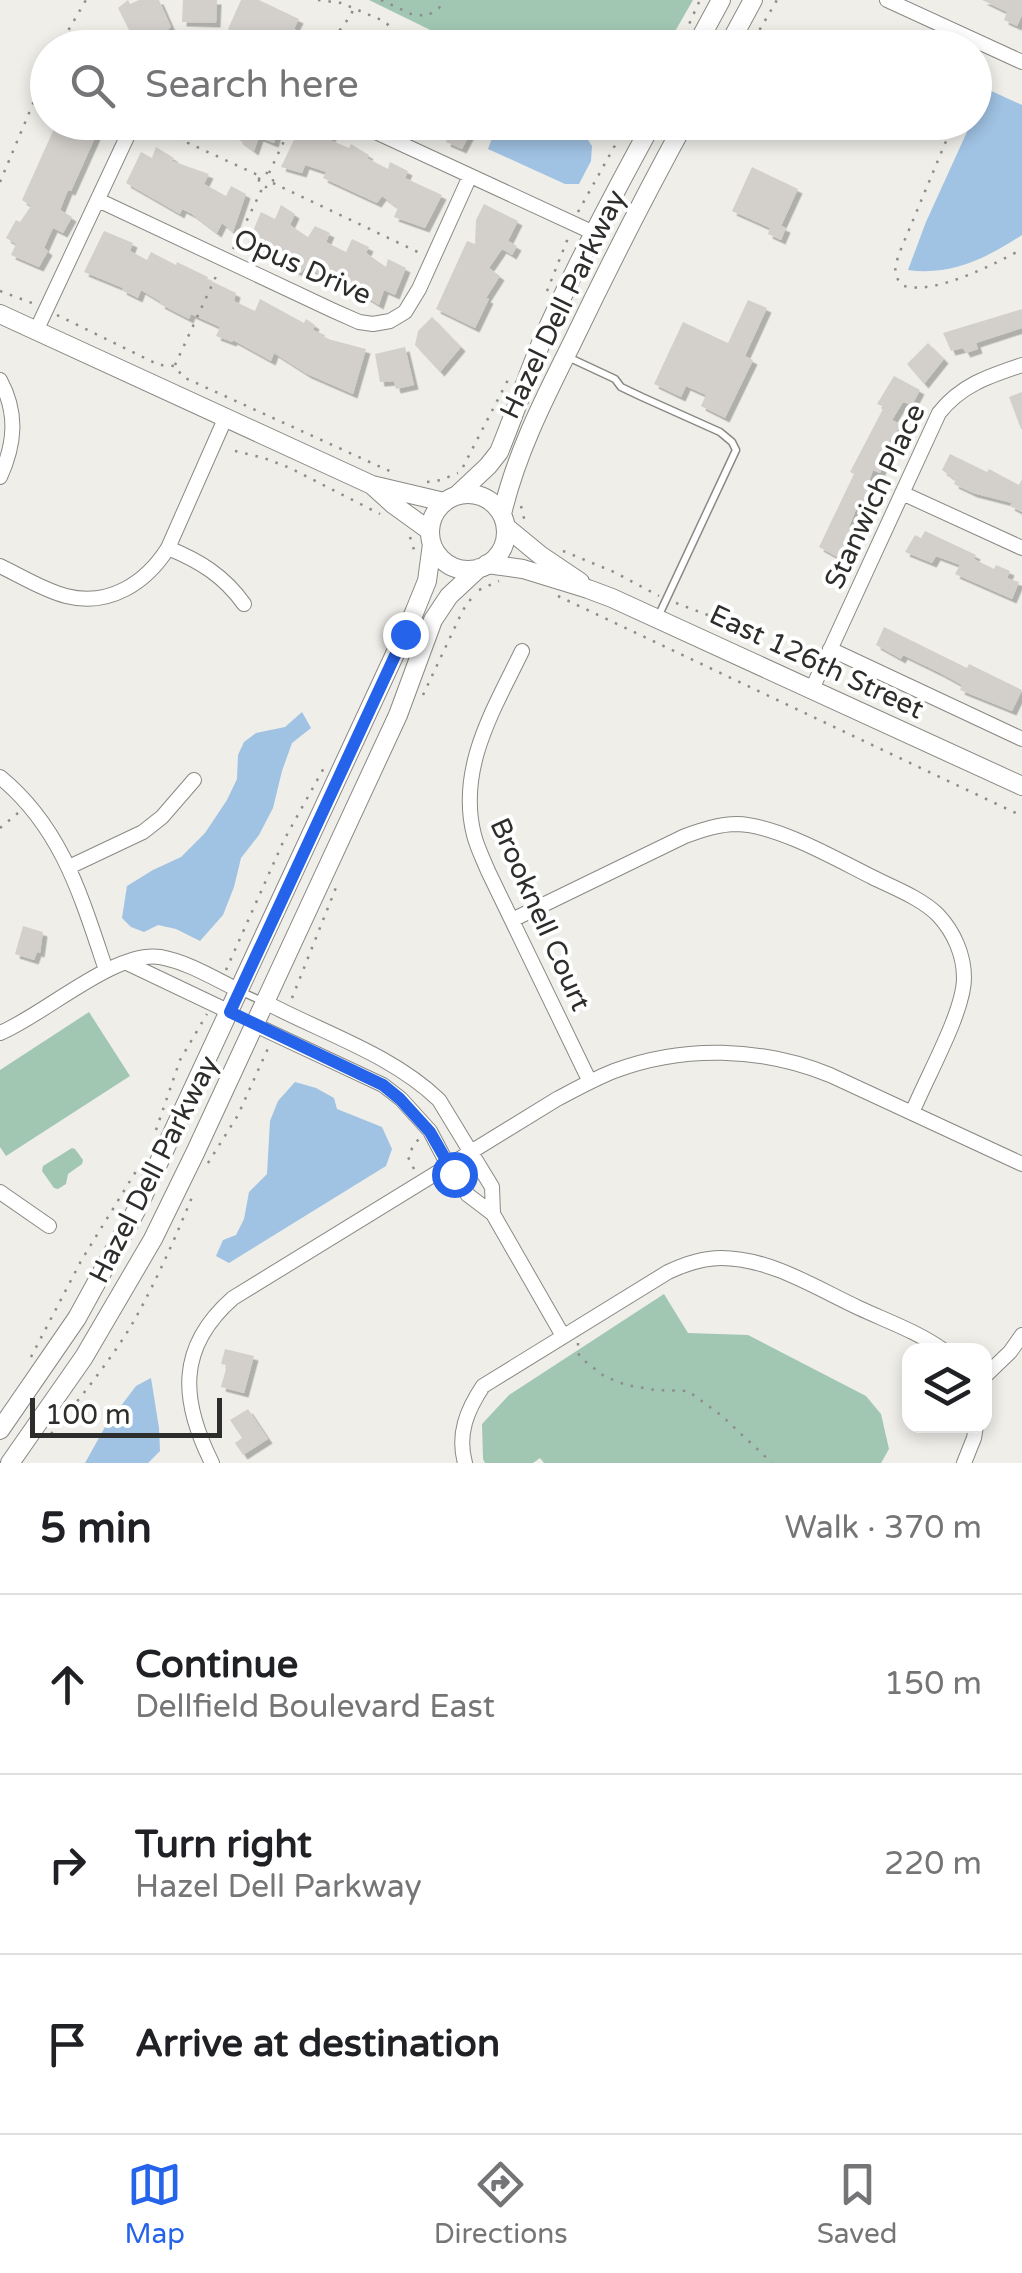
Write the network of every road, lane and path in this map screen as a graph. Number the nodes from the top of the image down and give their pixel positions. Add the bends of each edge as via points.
1 (86, 0) edge
2 (318, 0) edge
3 (381, 0) edge
4 (444, 0) edge
5 (700, 0) edge
6 (721, 0) edge
7 (753, 0) edge
8 (777, 0) edge
9 (888, 0) edge
10 (354, 8) junction
11 (68, 30) edge
12 (339, 30) edge
13 (394, 30) edge
14 (692, 30) edge
15 (698, 30) edge
16 (737, 30) edge
17 (760, 30) edge
18 (953, 30) edge
19 (992, 48) edge
20 (1022, 62) edge
21 (30, 111) edge
22 (126, 140) edge
23 (182, 140) edge
24 (285, 140) edge
25 (393, 140) edge
26 (618, 140) edge
27 (643, 140) edge
28 (675, 140) edge
29 (946, 140) edge
30 (269, 174) junction
31 (260, 176) junction
32 (470, 176) junction
33 (0, 182) edge
34 (273, 183) junction
35 (263, 187) junction
36 (98, 200) junction
37 (579, 210) dead end
38 (594, 233) junction
39 (1022, 248) edge
40 (226, 260) junction
41 (432, 260) junction
42 (0, 291) edge
43 (46, 310) junction
44 (0, 314) edge
45 (36, 331) junction
46 (565, 356) junction
47 (1022, 365) edge
48 (174, 366) junction
49 (0, 380) edge
50 (226, 419) junction
51 (473, 450) dead end
52 (235, 451) dead end
53 (399, 475) dead end
54 (0, 477) edge
55 (422, 482) dead end
56 (372, 485) junction
57 (902, 493) junction
58 (450, 499) junction
59 (521, 502) dead end
60 (389, 519) dead end
61 (504, 520) junction
62 (529, 528) dead end
63 (406, 530) dead end
64 (431, 538) junction
65 (168, 548) junction
66 (557, 548) dead end
67 (1022, 548) edge
68 (415, 561) dead end
69 (0, 566) edge
70 (484, 566) junction
71 (502, 580) dead end
72 (588, 588) junction
73 (555, 595) dead end
74 (666, 599) junction
75 (244, 604) dead end
76 (463, 610) dead end
77 (658, 618) junction
78 (721, 620) dead end
79 (830, 649) junction
80 (522, 651) dead end
81 (812, 689) junction
82 (1022, 739) edge
83 (326, 765) dead end
84 (0, 777) edge
85 (194, 780) dead end
86 (1022, 786) edge
87 (19, 812) dead end
88 (1022, 816) edge
89 (0, 828) edge
90 (70, 867) junction
91 (512, 920) junction
92 (127, 963) junction
93 (106, 970) junction
94 (226, 970) dead end
95 (240, 990) junction
96 (266, 1002) junction
97 (230, 1012) junction
98 (205, 1020) dead end
99 (255, 1024) junction
100 (0, 1033) edge
101 (590, 1082) junction
102 (912, 1112) junction
103 (156, 1130) dead end
104 (420, 1138) dead end
105 (472, 1153) junction
106 (142, 1162) dead end
107 (1022, 1164) edge
108 (449, 1167) junction
109 (414, 1169) dead end
110 (0, 1192) edge
111 (493, 1214) junction
112 (48, 1226) dead end
113 (1022, 1334) edge
114 (570, 1338) junction
115 (930, 1343) edge
116 (570, 1352) dead end
117 (578, 1354) junction
118 (29, 1359) dead end
119 (992, 1369) edge
120 (0, 1430) edge
121 (975, 1433) edge
122 (10, 1463) edge
123 (212, 1463) edge
124 (465, 1463) edge
125 (772, 1463) edge
126 (964, 1463) edge

1 - 11 path
2 - 10 path
3 - 4 path via 427,16
5 - 14 path
6 - 15 main road
7 - 16 main road
8 - 17 path
9 - 18 street
10 - 12 path
10 - 13 path
19 - 20 street
21 - 33 path
22 - 36 street
23 - 31 path
24 - 30 path
25 - 32 street
26 - 37 path
27 - 38 main road, Hazel Dell Parkway
28 - 46 main road, Hazel Dell Parkway
29 - 39 path via 895,265 896,277 904,286 922,288 991,266
30 - 31 path
30 - 34 path
31 - 35 path
32 - 38 street
32 - 41 street, Opus Drive
34 - 35 path
34 - 41 path
35 - 40 path
36 - 40 street, Opus Drive
36 - 43 street
38 - 58 main road, Hazel Dell Parkway via 499,452
40 - 41 street, Opus Drive via 374,324 405,312
40 - 48 path
42 - 43 path
43 - 45 street
43 - 48 path
44 - 45 main road
45 - 50 main road
46 - 61 main road, Hazel Dell Parkway via 515,466
46 - 74 lane via 720,432 736,450
47 - 57 street, Stanwich Place via 972,382 948,401
48 - 53 path via 183,377
49 - 54 street via 14,434
50 - 56 main road
50 - 65 street
51 - 55 path via 456,474
52 - 60 path via 303,474
56 - 58 main road
56 - 64 main road
57 - 67 street
57 - 79 street, Stanwich Place
58 - 61 main road via 482,496
58 - 64 main road via 436,512
59 - 62 path
61 - 70 main road via 501,551
61 - 72 main road, East 126th Street via 533,550
63 - 68 path
64 - 70 main road via 451,566
64 - 95 main road, Hazel Dell Parkway via 427,581 414,613
65 - 69 street via 138,583 94,598 60,594
65 - 75 street via 218,574
66 - 74 path
70 - 72 main road, East 126th Street via 509,566
70 - 96 main road, Hazel Dell Parkway via 436,614 398,715
71 - 76 path via 479,590
72 - 77 main road, East 126th Street
73 - 88 path
74 - 77 lane
74 - 78 path
77 - 81 main road, East 126th Street
79 - 81 street, Stanwich Place
79 - 82 street
80 - 91 street, Brooknell Court via 476,753 469,792 474,836
81 - 86 main road, East 126th Street
83 - 94 path
84 - 90 street via 36,811
85 - 90 street via 143,832
87 - 89 path
90 - 93 street
91 - 101 street, Brooknell Court
91 - 102 street via 704,829 752,826 820,851 938,914 960,952 962,1000
92 - 93 street
92 - 95 street via 165,958
92 - 97 street
93 - 100 street
95 - 96 lane
95 - 97 main road, Hazel Dell Parkway
96 - 99 main road, Hazel Dell Parkway
96 - 105 street via 427,1088
97 - 99 lane
97 - 120 main road, Hazel Dell Parkway via 114,1252
98 - 103 path via 180,1060
99 - 108 street via 383,1085 430,1132
99 - 122 main road, Hazel Dell Parkway via 133,1276
101 - 102 street via 670,1056 748,1054 810,1067
101 - 105 street
102 - 107 street
104 - 109 path via 408,1158
105 - 108 street
105 - 111 street via 492,1187
106 - 118 path
108 - 111 street via 468,1195
108 - 123 street via 233,1298 210,1321 192,1362 188,1398
110 - 112 street
111 - 114 street
113 - 119 street
114 - 115 street via 668,1272 722,1258 776,1270
114 - 117 path via 580,1346
114 - 124 street via 483,1386 462,1427
116 - 117 path
117 - 125 path via 626,1384 688,1391
121 - 126 street

